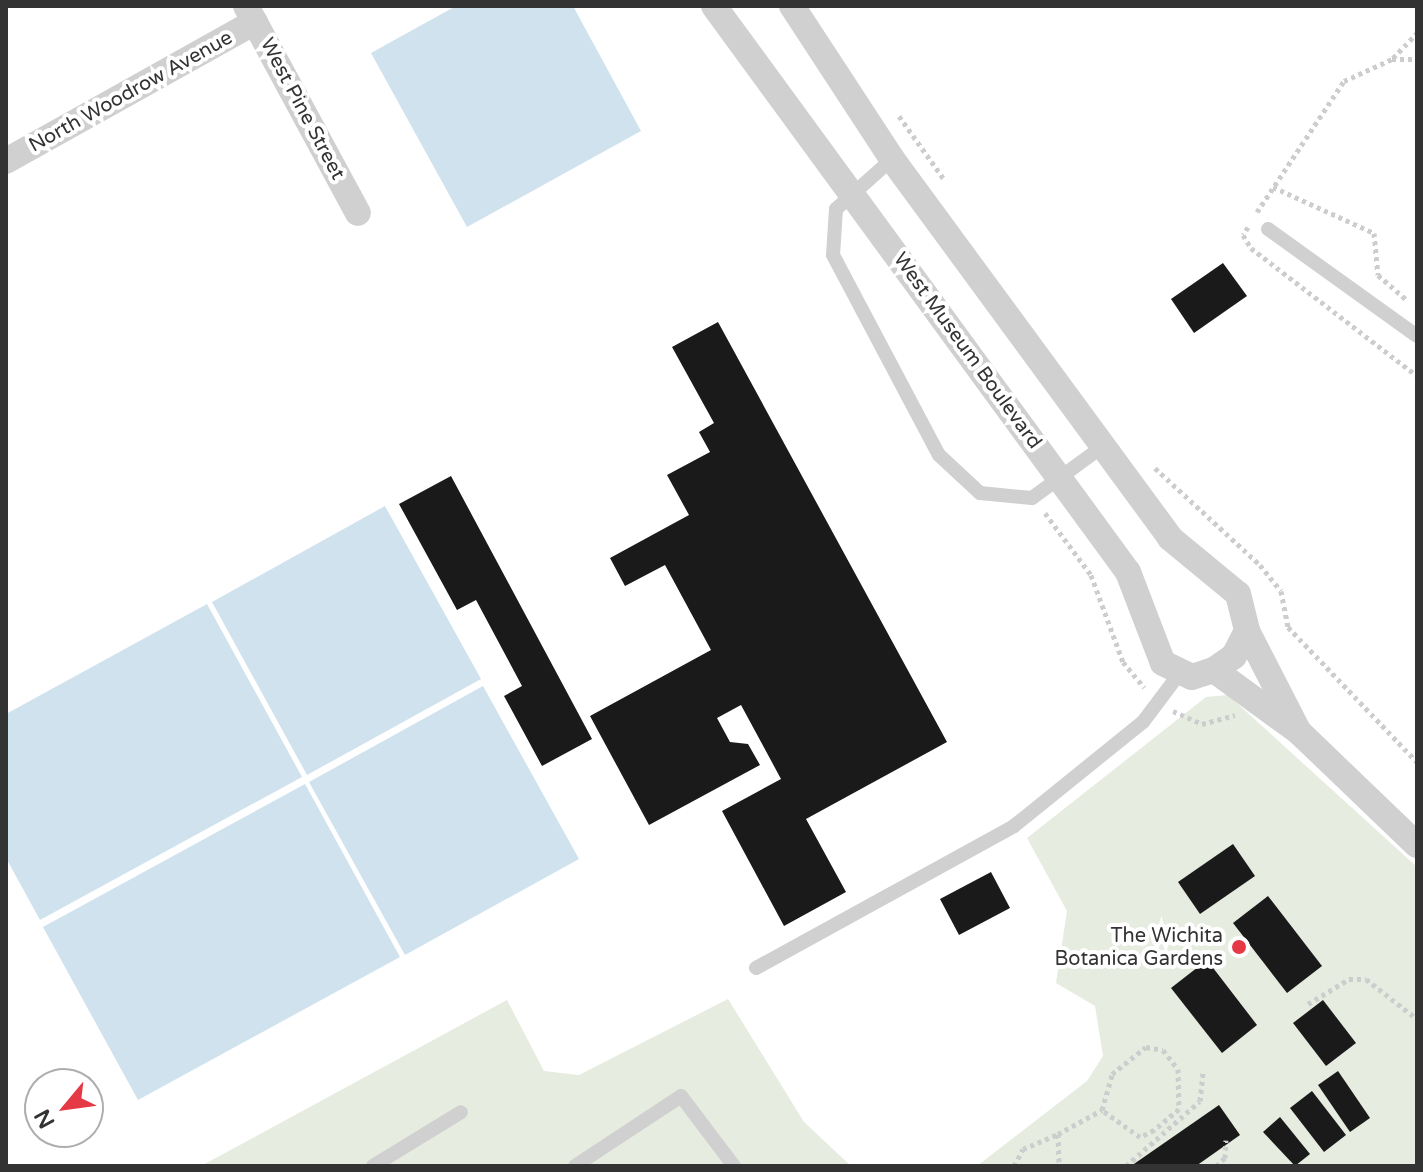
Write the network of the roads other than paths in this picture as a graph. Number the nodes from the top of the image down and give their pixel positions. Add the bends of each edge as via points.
1 (714, 6) edge
2 (792, 6) edge
3 (251, 14) edge
4 (892, 159) junction
5 (6, 161) edge
6 (851, 192) junction
7 (358, 213) dead end
8 (1268, 229) dead end
9 (1415, 329) edge
10 (1103, 446) junction
11 (1062, 482) junction
12 (1247, 631) junction
13 (1214, 670) junction
14 (1179, 674) junction
15 (1299, 732) junction
16 (1417, 845) edge
17 (756, 968) dead end
18 (461, 1112) dead end
19 (373, 1166) edge
20 (575, 1166) edge
21 (734, 1166) edge

1 - 6 street, West Museum Boulevard
2 - 4 street
3 - 5 street, North Woodrow Avenue
3 - 7 street, West Pine Street
4 - 6 lane
4 - 10 street
6 - 11 street, West Museum Boulevard
6 - 11 lane via 830,224 840,276 939,455 956,477 1006,499 1032,498
8 - 9 lane
10 - 11 lane
10 - 12 street via 1170,538 1238,594
11 - 14 street, West Museum Boulevard via 1128,572 1154,649
12 - 13 street via 1234,656
12 - 15 street
13 - 14 street
13 - 15 street
14 - 17 lane via 1143,722 1014,826
15 - 16 street
18 - 19 lane
20 - 21 lane via 681,1096

